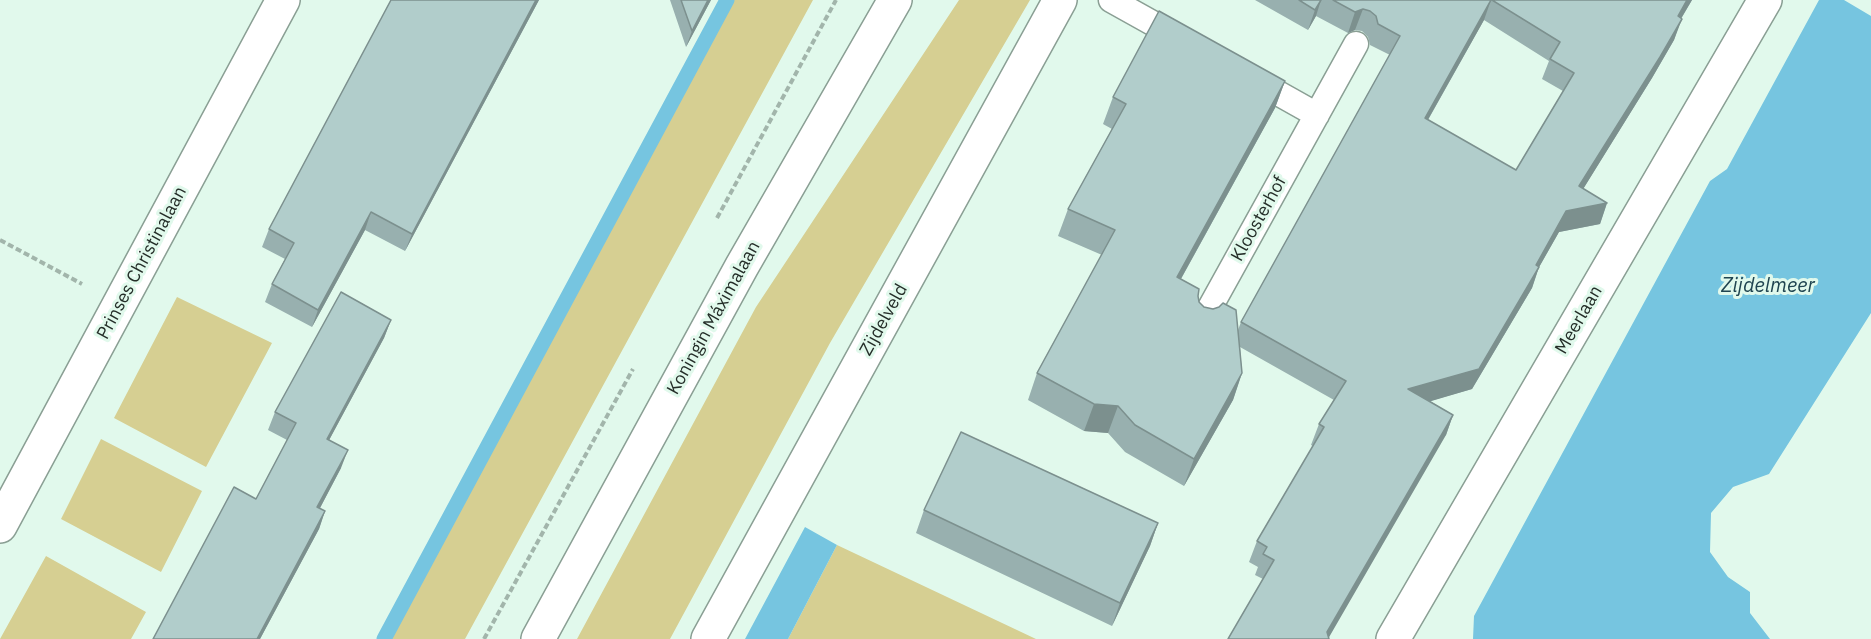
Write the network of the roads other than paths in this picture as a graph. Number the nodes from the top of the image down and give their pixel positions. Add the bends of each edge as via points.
1 (283, 0) edge
2 (896, 0) edge
3 (1060, 0) edge
4 (1112, 0) edge
5 (1765, 0) edge
6 (1356, 44) dead end
7 (1204, 52) edge
8 (1235, 69) edge
9 (1317, 116) junction
10 (1202, 322) edge
11 (0, 526) edge
12 (538, 639) edge
13 (708, 639) edge
14 (1393, 639) edge

1 - 11 street, Prinses Christinalaan
2 - 12 street, Koningin Máximalaan via 742,266
3 - 13 street, Zijdelveld
4 - 7 lane
5 - 14 street, Meerlaan
6 - 9 lane, Kloosterhof
8 - 9 lane
9 - 10 lane, Kloosterhof

